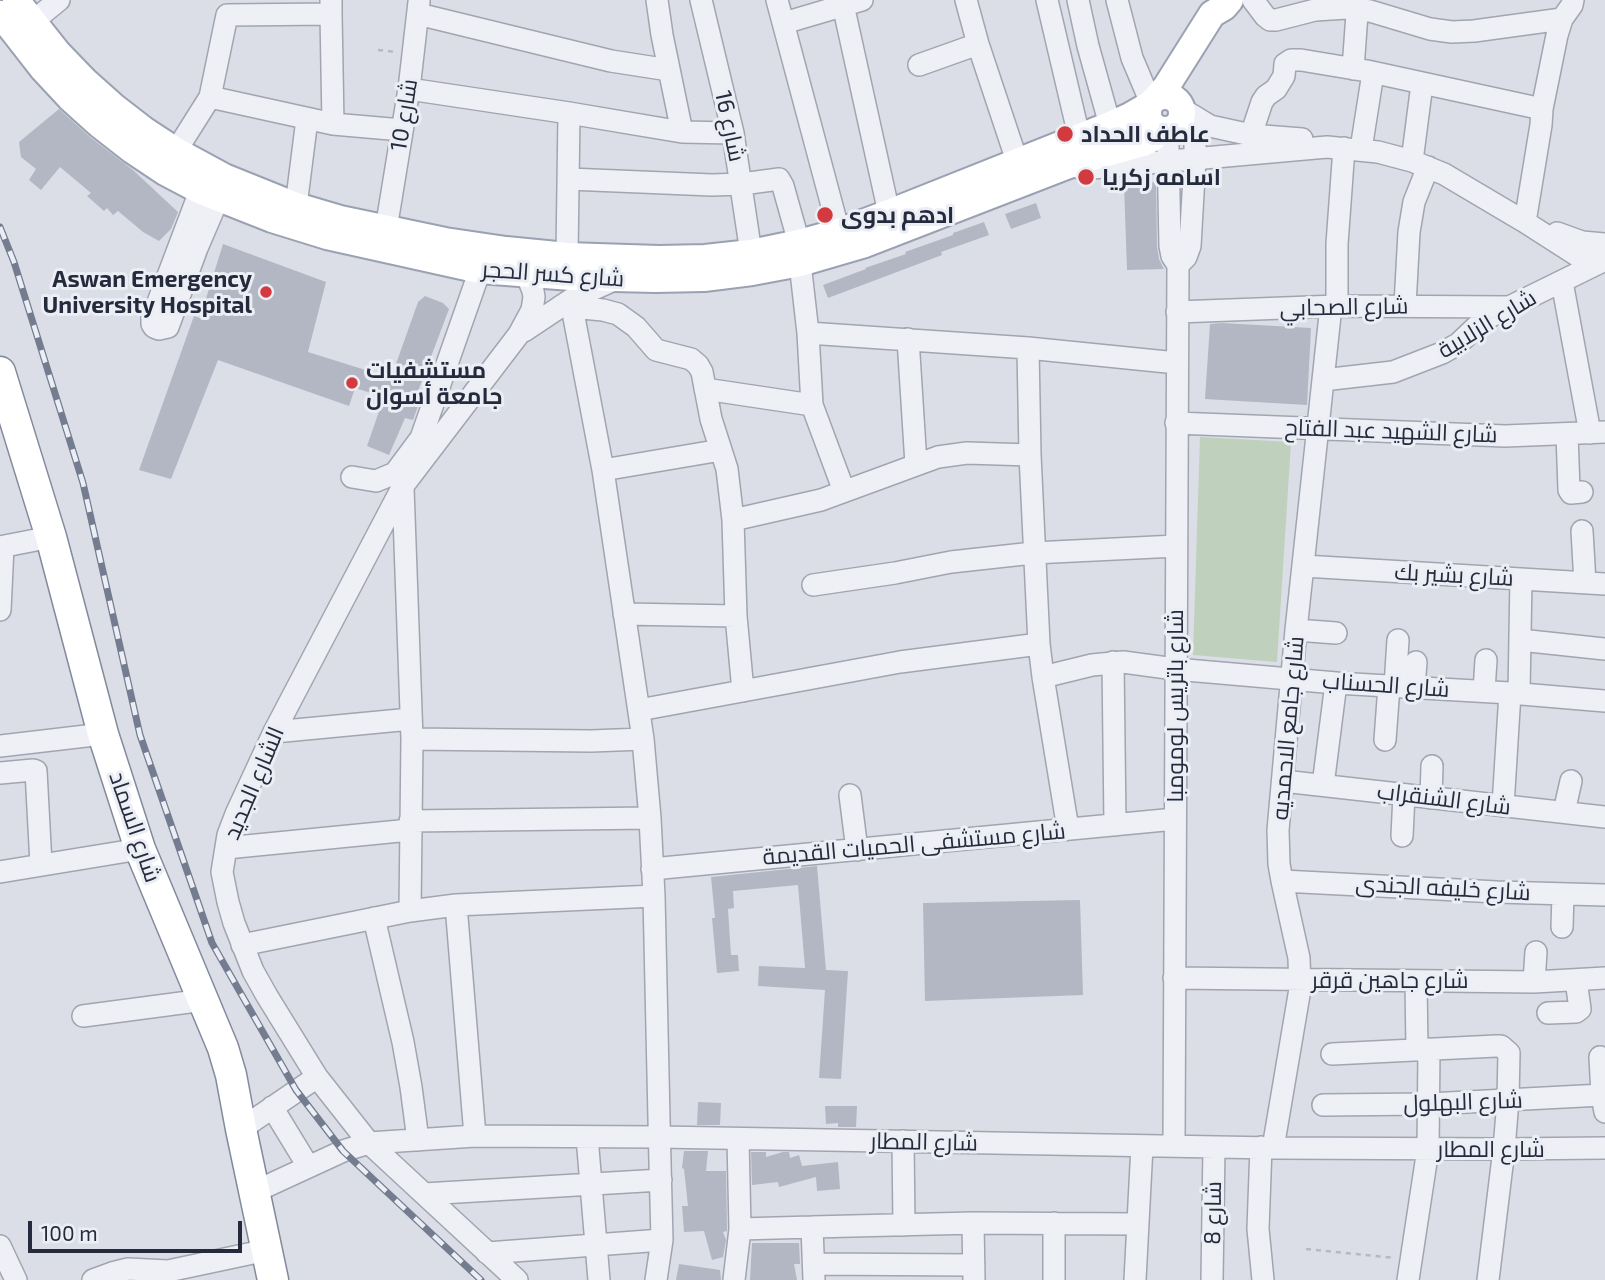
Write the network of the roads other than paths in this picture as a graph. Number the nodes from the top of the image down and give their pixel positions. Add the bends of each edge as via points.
1 (16, 0) edge
2 (60, 0) edge
3 (657, 0) edge
4 (701, 0) edge
5 (777, 0) edge
6 (965, 0) edge
7 (1047, 0) edge
8 (1077, 0) edge
9 (1117, 0) edge
10 (1253, 0) edge
11 (849, 2) edge
12 (1227, 4) edge
13 (1358, 4) edge
14 (1572, 6) edge
15 (331, 7) edge
16 (418, 7) edge
17 (227, 8) edge
18 (0, 14) edge
19 (32, 22) junction
20 (784, 23) junction
21 (978, 44) junction
22 (919, 65) dead end
23 (669, 70) junction
24 (1363, 71) junction
25 (1422, 84) junction
26 (410, 89) junction
27 (210, 97) junction
28 (1542, 110) junction
29 (1165, 112) junction
30 (569, 113) junction
31 (307, 118) junction
32 (333, 124) junction
33 (1110, 125) junction
34 (402, 130) junction
35 (682, 132) junction
36 (733, 133) junction
37 (1251, 135) junction
38 (1079, 136) junction
39 (1344, 148) junction
40 (176, 152) junction
41 (1195, 159) junction
42 (1017, 161) junction
43 (1168, 161) junction
44 (1420, 164) junction
45 (1051, 172) junction
46 (569, 180) junction
47 (213, 184) junction
48 (742, 184) junction
49 (296, 206) junction
50 (889, 213) junction
51 (1525, 222) junction
52 (386, 229) junction
53 (839, 232) junction
54 (1605, 244) edge
55 (751, 253) junction
56 (800, 253) junction
57 (567, 256) junction
58 (1605, 260) edge
59 (1178, 265) junction
60 (480, 270) junction
61 (526, 273) junction
62 (615, 279) junction
63 (1562, 282) junction
64 (1405, 305) junction
65 (566, 306) junction
66 (1334, 306) junction
67 (1511, 307) junction
68 (1177, 312) junction
69 (808, 333) junction
70 (519, 334) junction
71 (908, 339) junction
72 (1028, 348) junction
73 (1177, 363) junction
74 (0, 372) edge
75 (1323, 380) junction
76 (705, 389) junction
77 (812, 404) junction
78 (1176, 423) junction
79 (1318, 429) junction
80 (1598, 433) edge
81 (1567, 435) junction
82 (721, 450) junction
83 (1030, 455) junction
84 (916, 464) junction
85 (603, 470) junction
86 (352, 477) dead end
87 (403, 486) junction
88 (844, 491) junction
89 (1582, 492) dead end
90 (733, 520) junction
91 (1582, 531) dead end
92 (51, 537) junction
93 (1176, 546) junction
94 (1, 547) edge
95 (1033, 553) junction
96 (1304, 566) junction
97 (1521, 579) junction
98 (1595, 583) edge
99 (813, 584) dead end
100 (0, 610) edge
101 (624, 614) junction
102 (736, 616) junction
103 (1296, 630) junction
104 (1336, 634) dead end
105 (1398, 640) dead end
106 (1520, 640) junction
107 (1039, 644) junction
108 (1605, 649) edge
109 (1486, 660) dead end
110 (1113, 662) junction
111 (1416, 662) dead end
112 (1175, 669) junction
113 (1043, 677) junction
114 (1292, 679) junction
115 (1336, 683) junction
116 (1399, 686) junction
117 (743, 691) junction
118 (1484, 691) junction
119 (1514, 693) junction
120 (1605, 701) edge
121 (639, 710) junction
122 (412, 729) junction
123 (274, 732) junction
124 (103, 734) junction
125 (643, 739) junction
126 (1385, 740) dead end
127 (0, 746) edge
128 (1432, 766) dead end
129 (0, 773) edge
130 (1283, 781) junction
131 (1571, 781) dead end
132 (1323, 785) junction
133 (850, 795) dead end
134 (1404, 795) junction
135 (1431, 798) junction
136 (1503, 806) junction
137 (1564, 812) junction
138 (1605, 817) edge
139 (650, 818) junction
140 (1175, 819) junction
141 (410, 825) junction
142 (1115, 825) junction
143 (1068, 829) junction
144 (1402, 836) dead end
145 (226, 848) junction
146 (140, 849) junction
147 (857, 849) junction
148 (41, 864) junction
149 (652, 869) junction
150 (0, 872) edge
151 (1282, 881) junction
152 (1563, 894) junction
153 (1605, 895) edge
154 (654, 896) junction
155 (456, 905) junction
156 (410, 911) junction
157 (374, 918) junction
158 (1562, 927) dead end
159 (242, 945) junction
160 (1536, 952) dead end
161 (1174, 978) junction
162 (1605, 978) edge
163 (1301, 980) junction
164 (1576, 980) junction
165 (1416, 981) junction
166 (1534, 982) junction
167 (204, 1000) junction
168 (1548, 1013) dead end
169 (83, 1016) dead end
170 (1423, 1049) junction
171 (1332, 1054) dead end
172 (1596, 1057) edge
173 (317, 1077) junction
174 (1508, 1100) junction
175 (1429, 1104) junction
176 (1603, 1104) edge
177 (1323, 1105) dead end
178 (272, 1107) junction
179 (241, 1129) junction
180 (475, 1136) junction
181 (587, 1137) junction
182 (660, 1137) junction
183 (738, 1139) junction
184 (418, 1140) junction
185 (903, 1142) junction
186 (369, 1143) junction
187 (1142, 1146) junction
188 (1174, 1146) junction
189 (1214, 1147) junction
190 (1267, 1147) junction
191 (1605, 1148) edge
192 (1428, 1149) junction
193 (1504, 1149) junction
194 (308, 1166) junction
195 (661, 1180) junction
196 (591, 1185) junction
197 (254, 1192) junction
198 (424, 1194) junction
199 (973, 1223) junction
200 (1055, 1223) junction
201 (1137, 1224) junction
202 (904, 1225) junction
203 (812, 1227) junction
204 (740, 1229) junction
205 (662, 1240) junction
206 (595, 1245) junction
207 (0, 1246) edge
208 (267, 1250) junction
209 (487, 1253) junction
210 (1410, 1270) edge
211 (814, 1272) edge
212 (974, 1272) edge
213 (16, 1280) edge
214 (93, 1280) edge
215 (273, 1280) edge
216 (517, 1280) edge
217 (598, 1280) edge
218 (656, 1280) edge
219 (734, 1280) edge
220 (1054, 1280) edge
221 (1135, 1280) edge
222 (1212, 1280) edge
223 (1263, 1280) edge
224 (1488, 1280) edge

1 - 19 main road, شارع كسر الحجر
2 - 19 street
3 - 23 street
4 - 36 street, شارع 16
5 - 20 street
6 - 21 street
7 - 38 street
8 - 33 street
9 - 29 street via 1132,58
10 - 13 street via 1270,20
11 - 20 street
11 - 50 street
12 - 29 main road via 1212,14 1166,87
13 - 14 street via 1452,32
13 - 24 street, شارع جامع الاحمديه
14 - 28 street via 1557,36
15 - 17 street
15 - 32 street
16 - 23 street via 611,61
16 - 26 street, شارع 10
17 - 27 street
18 - 47 main road, شارع كسر الحجر via 43,69 100,125 166,172
19 - 40 main road, شارع كسر الحجر via 113,107
20 - 53 street
21 - 22 street
21 - 42 street
23 - 35 street
24 - 25 street
24 - 37 street via 1291,60 1276,89 1262,102
24 - 39 street, شارع جامع الاحمديه
25 - 28 street
25 - 44 street
26 - 30 street
26 - 34 street, شارع 10
27 - 31 street
27 - 40 street
28 - 51 street
29 - 33 main road, شارع كسر الحجر via 1130,116
29 - 37 street
29 - 41 street, شارع باتريس لومومبا via 1193,132
29 - 43 street, شارع باتريس لومومبا
29 - 45 main road, شارع كسر الحجر via 1153,138
30 - 35 street
30 - 46 street
31 - 32 street
31 - 49 street
32 - 34 street
33 - 38 main road, شارع كسر الحجر
34 - 52 street, شارع 10
35 - 36 street
36 - 48 street, شارع 16
37 - 39 street
38 - 42 main road, شارع كسر الحجر
39 - 41 street
39 - 44 street
39 - 66 street, شارع جامع الاحمديه
40 - 47 main road, شارع كسر الحجر
41 - 43 street
41 - 59 street, شارع باتريس لومومبا via 1190,246
42 - 50 main road, شارع كسر الحجر
43 - 45 street
43 - 59 street, شارع باتريس لومومبا via 1170,246
44 - 51 street
44 - 64 street via 1409,232
45 - 56 main road, شارع كسر الحجر via 865,244
46 - 48 street
46 - 57 street
47 - 47 street via 152,318 159,329 168,327 197,248
47 - 49 main road, شارع كسر الحجر
47 - 60 main road, شارع كسر الحجر via 272,219
48 - 55 street, شارع 16
48 - 56 street via 779,179
49 - 52 main road, شارع كسر الحجر
50 - 53 main road, شارع كسر الحجر
51 - 54 street via 1582,242
51 - 58 street via 1578,256
52 - 57 main road, شارع كسر الحجر
53 - 56 main road, شارع كسر الحجر
55 - 56 main road, شارع كسر الحجر
55 - 57 main road, شارع كسر الحجر via 659,260
56 - 62 main road, شارع كسر الحجر via 752,272 704,278
56 - 69 street
58 - 63 street, شارع الزلابية
59 - 68 street, شارع باتريس لومومبا
60 - 61 main road, شارع كسر الحجر
60 - 86 street via 421,438 396,473 376,481
61 - 62 main road, شارع كسر الحجر
61 - 70 street, الشارع الجديد via 534,297
62 - 65 street, الشارع الجديد
63 - 67 street, شارع الزلابية
63 - 80 street
64 - 66 street, شارع الصحابي
64 - 67 street, شارع الصحابي
65 - 70 street, الشارع الجديد
65 - 76 street via 603,310 628,319 656,350 698,365
65 - 85 street
66 - 68 street, شارع الصحابي
66 - 75 street, شارع جامع الاحمديه
67 - 75 street, شارع الزلابية via 1484,321 1450,349 1417,363 1393,372
68 - 73 street, شارع باتريس لومومبا
69 - 71 street
69 - 77 street
70 - 87 street, الشارع الجديد
71 - 72 street
71 - 84 street
72 - 73 street
72 - 83 street
73 - 78 street, شارع باتريس لومومبا
74 - 92 highway, شارع السماد
75 - 79 street, شارع جامع الاحمديه
76 - 77 street
76 - 82 street
77 - 88 street
78 - 79 street, شارع الشهيد عبد الفتاح
78 - 93 street, شارع باتريس لومومبا
79 - 81 street, شارع الشهيد عبد الفتاح
79 - 96 street, شارع جامع الاحمديه
80 - 81 street, شارع الشهيد عبد الفتاح
81 - 89 street via 1569,491
82 - 85 street
82 - 90 street
83 - 84 street via 967,453
83 - 95 street
84 - 88 street
85 - 101 street
87 - 122 street
87 - 123 street, الشارع الجديد
88 - 90 street
90 - 102 street
91 - 98 street
92 - 94 street
92 - 124 highway, شارع السماد
93 - 95 street
93 - 112 street, شارع باتريس لومومبا
94 - 100 street
95 - 99 street
95 - 107 street
96 - 97 street, شارع بشير بك
96 - 103 street, شارع جامع الاحمديه
97 - 98 street, شارع بشير بك
97 - 106 street
101 - 102 street
101 - 121 street
102 - 117 street
103 - 104 street
103 - 114 street, شارع جامع الاحمديه
105 - 116 street
106 - 108 street
106 - 119 street
107 - 113 street
107 - 117 street via 900,662
109 - 118 street
110 - 112 street, شارع الحسناب
110 - 113 street, شارع الحسناب
110 - 142 street
111 - 116 street
112 - 114 street, شارع الحسناب
112 - 140 street, شارع باتريس لومومبا
113 - 143 street
114 - 115 street, شارع الحسناب
114 - 130 street, شارع جامع الاحمديه
115 - 116 street, شارع الحسناب
115 - 132 street
116 - 118 street, شارع الحسناب
116 - 126 street
117 - 121 street
118 - 119 street, شارع الحسناب
119 - 120 street, شارع الحسناب
119 - 136 street
121 - 125 street
122 - 123 street
122 - 125 street via 566,741
122 - 141 street
123 - 145 street, الشارع الجديد via 236,814
124 - 127 street
124 - 146 highway, شارع السماد
125 - 139 street
128 - 135 street
129 - 148 street via 33,770 37,774
130 - 132 street, شارع الشنقراب
130 - 151 street, شارع جامع الاحمديه via 1278,830
131 - 137 street
132 - 134 street, شارع الشنقراب
133 - 147 street
134 - 135 street, شارع الشنقراب
134 - 144 street
135 - 136 street, شارع الشنقراب
136 - 137 street, شارع الشنقراب
137 - 138 street, شارع الشنقراب
139 - 141 street
139 - 149 street
140 - 142 street, شارع مستشفى الحميات القديمة
140 - 161 street, شارع باتريس لومومبا
141 - 145 street
141 - 156 street
142 - 143 street, شارع مستشفى الحميات القديمة
143 - 147 street, شارع مستشفى الحميات القديمة
145 - 159 street, الشارع الجديد via 222,872
146 - 148 street
146 - 167 highway, شارع السماد
147 - 149 street, شارع مستشفى الحميات القديمة
148 - 150 street
149 - 154 street
151 - 152 street, شارع خليفه الجندى
151 - 163 street, شارع جامع الاحمديه
152 - 153 street, شارع خليفه الجندى
152 - 158 street
154 - 155 street
154 - 182 street
155 - 156 street
155 - 180 street
156 - 157 street
157 - 159 street
157 - 184 street via 403,1042
159 - 173 street, الشارع الجديد
160 - 166 street
161 - 163 street, شارع جاهين قرقر
161 - 188 street, شارع باتريس لومومبا
162 - 164 street, شارع جاهين قرقر
163 - 165 street, شارع جاهين قرقر
163 - 190 street, شارع جامع الاحمديه
164 - 166 street, شارع جاهين قرقر
164 - 168 street via 1580,1009
165 - 166 street, شارع جاهين قرقر
165 - 170 street
167 - 169 street
167 - 179 highway, شارع السماد via 231,1074
170 - 171 street
170 - 174 street via 1496,1045 1506,1049 1510,1058
170 - 175 street
172 - 176 street
173 - 178 street
173 - 186 street, الشارع الجديد
174 - 175 street, شارع البهلول
174 - 176 street, شارع البهلول
174 - 193 street
175 - 177 street, شارع البهلول
175 - 192 street
178 - 179 street
178 - 194 street
179 - 197 highway, شارع السماد
180 - 181 street, شارع المطار
180 - 184 street, شارع المطار
181 - 182 street, شارع المطار
181 - 196 street
182 - 183 street, شارع المطار
182 - 195 street
183 - 185 street, شارع المطار
183 - 204 street
184 - 186 street, شارع المطار
185 - 187 street, شارع المطار
185 - 202 street
186 - 194 street, شارع المطار
186 - 198 street, الشارع الجديد
187 - 188 street, شارع المطار
187 - 201 street
188 - 189 street, شارع المطار
189 - 190 street, شارع المطار
189 - 222 street, شارع 8
190 - 192 street, شارع المطار
190 - 223 street, شارع جامع الاحمديه via 1258,1228
191 - 193 street, شارع المطار
192 - 193 street, شارع المطار
192 - 210 street
193 - 224 street
194 - 197 street, شارع المطار
195 - 196 street
195 - 205 street
196 - 198 street
196 - 206 street
197 - 208 highway, شارع السماد
198 - 209 street, الشارع الجديد
199 - 200 street
199 - 202 street
199 - 212 street
200 - 201 street
200 - 220 street
201 - 221 street
202 - 203 street
203 - 204 street
203 - 211 street
204 - 219 street
205 - 206 street
205 - 218 street
206 - 209 street
206 - 217 street
207 - 213 street
208 - 214 street via 168,1271 128,1269
208 - 215 highway, شارع السماد
209 - 216 street, الشارع الجديد
211 - 212 street

